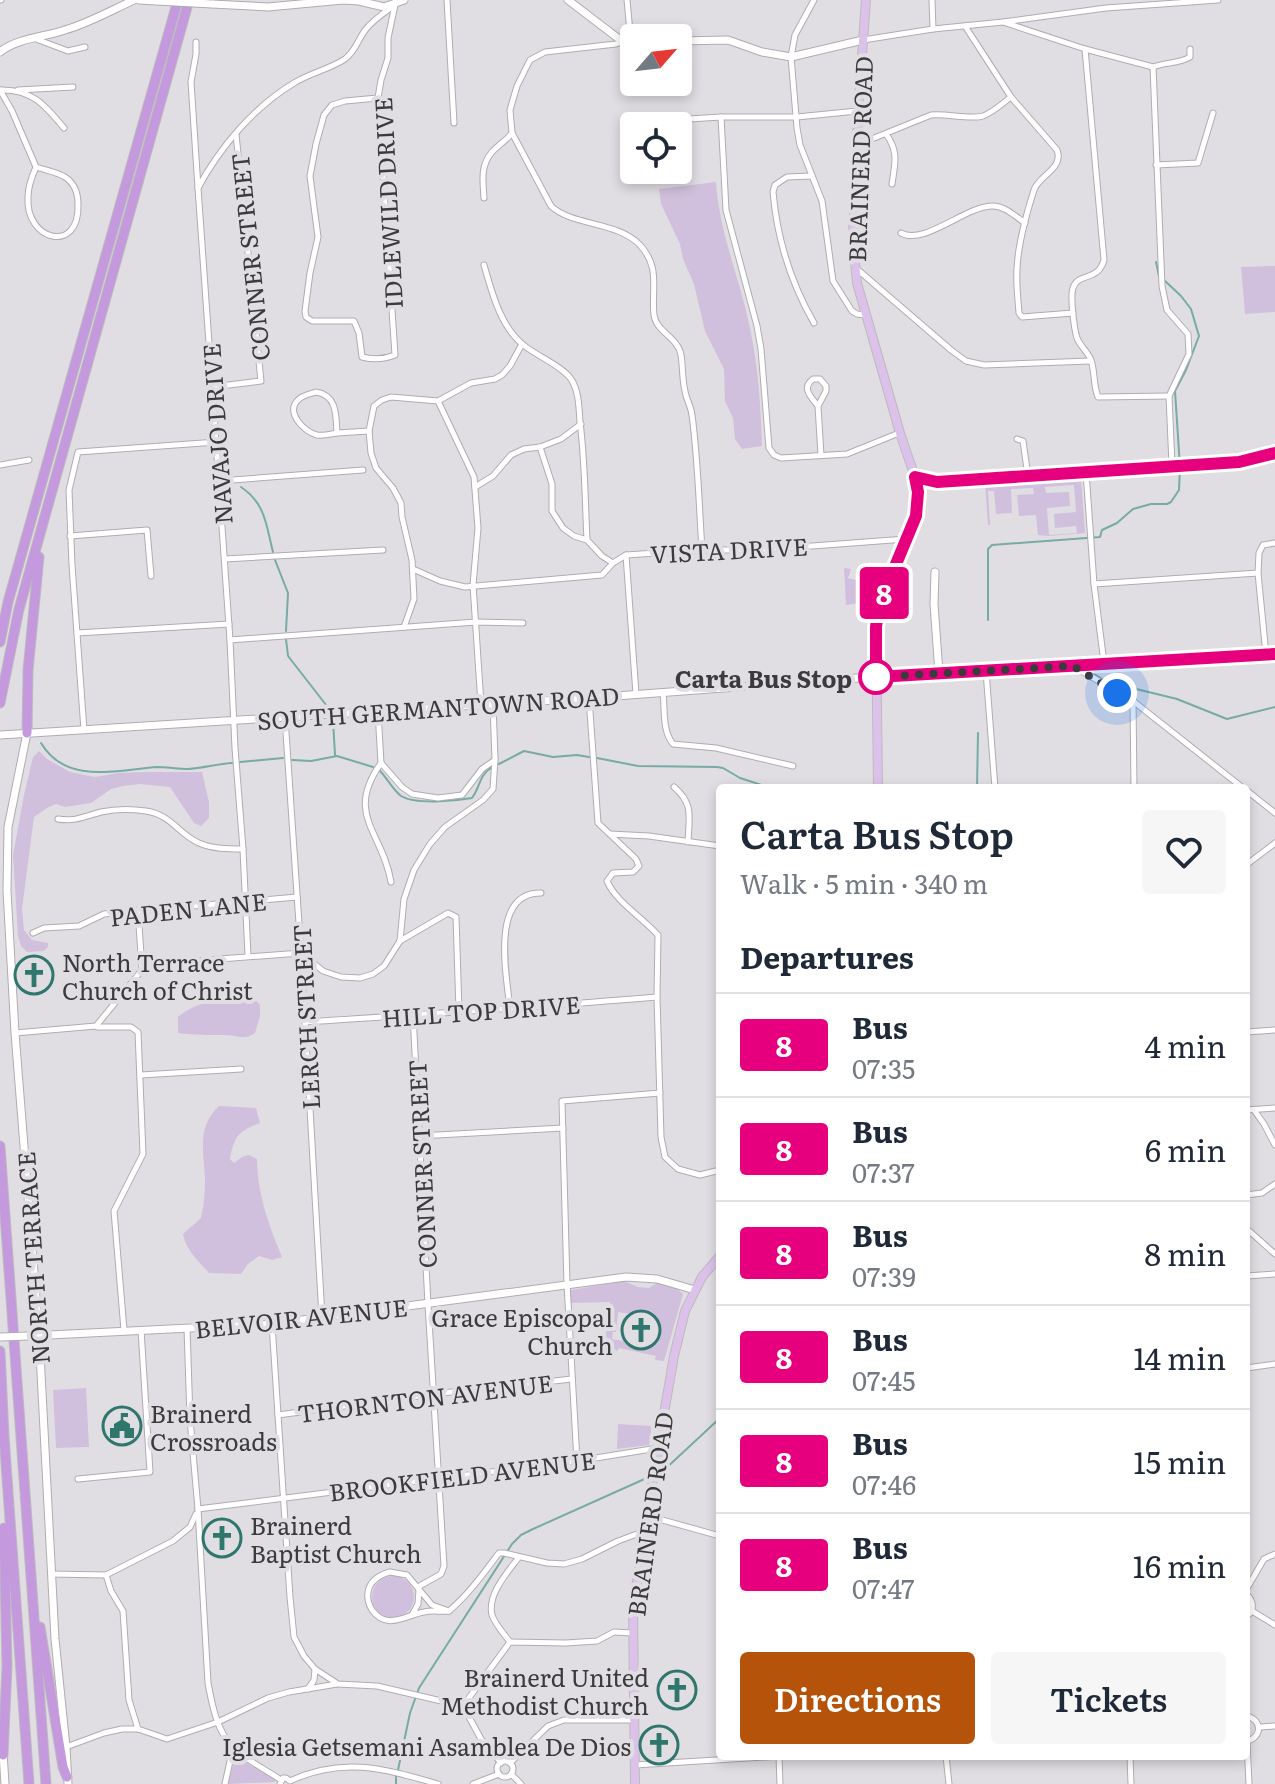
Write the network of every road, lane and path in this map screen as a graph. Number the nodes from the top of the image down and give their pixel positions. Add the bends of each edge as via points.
1 (137, 0) edge
2 (178, 0) edge
3 (189, 0) edge
4 (385, 0) edge
5 (404, 0) edge
6 (447, 0) edge
7 (568, 0) edge
8 (627, 0) edge
9 (814, 0) edge
10 (866, 0) edge
11 (872, 0) edge
12 (932, 0) edge
13 (1103, 0) edge
14 (1218, 0) edge
15 (157, 1) edge
16 (226, 2) edge
17 (396, 4) junction
18 (1106, 8) junction
19 (1003, 22) junction
20 (628, 24) edge
21 (965, 26) junction
22 (933, 29) junction
23 (620, 37) edge
24 (35, 38) junction
25 (863, 40) junction
26 (692, 41) edge
27 (196, 42) dead end
28 (620, 44) edge
29 (85, 47) dead end
30 (1085, 49) junction
31 (1190, 49) dead end
32 (0, 52) edge
33 (791, 57) junction
34 (1153, 67) junction
35 (73, 87) dead end
36 (0, 90) edge
37 (18, 90) junction
38 (1011, 97) junction
39 (378, 98) junction
40 (858, 111) junction
41 (1213, 113) dead end
42 (721, 117) junction
43 (797, 117) junction
44 (692, 119) edge
45 (454, 123) dead end
46 (64, 128) dead end
47 (236, 133) junction
48 (512, 133) junction
49 (886, 134) junction
50 (857, 145) junction
51 (1156, 165) junction
52 (36, 167) junction
53 (812, 176) junction
54 (892, 184) dead end
55 (198, 188) junction
56 (484, 198) dead end
57 (1025, 223) junction
58 (901, 233) dead end
59 (484, 265) dead end
60 (855, 268) junction
61 (1073, 313) junction
62 (865, 315) junction
63 (814, 323) dead end
64 (522, 344) junction
65 (1091, 361) junction
66 (212, 387) junction
67 (1169, 396) junction
68 (438, 401) junction
69 (818, 406) junction
70 (581, 424) junction
71 (369, 431) junction
72 (337, 433) junction
73 (900, 433) junction
74 (1017, 439) dead end
75 (217, 442) junction
76 (540, 447) junction
77 (1275, 453) edge
78 (821, 455) junction
79 (29, 460) dead end
80 (0, 465) edge
81 (1172, 465) junction
82 (363, 470) dead end
83 (1086, 471) junction
84 (1028, 476) junction
85 (915, 477) junction
86 (219, 481) junction
87 (475, 487) junction
88 (41, 532) junction
89 (70, 536) junction
90 (906, 539) junction
91 (587, 540) junction
92 (1275, 543) edge
93 (383, 550) dead end
94 (702, 550) junction
95 (626, 555) junction
96 (225, 559) junction
97 (613, 563) junction
98 (413, 569) junction
99 (935, 572) dead end
100 (1258, 573) junction
101 (151, 576) dead end
102 (1094, 584) junction
103 (473, 585) junction
104 (8, 602) junction
105 (0, 618) edge
106 (476, 622) junction
107 (523, 623) dead end
108 (229, 624) junction
109 (404, 627) junction
110 (77, 633) junction
111 (230, 640) junction
112 (0, 642) edge
113 (1270, 654) edge
114 (1104, 663) junction
115 (1073, 666) junction
116 (986, 671) junction
117 (939, 673) junction
118 (876, 677) junction
119 (663, 692) junction
120 (636, 694) junction
121 (589, 698) junction
122 (1133, 701) junction
123 (0, 703) edge
124 (481, 704) junction
125 (493, 704) junction
126 (378, 711) junction
127 (285, 718) junction
128 (235, 720) junction
129 (84, 730) junction
130 (27, 733) junction
131 (0, 735) edge
132 (495, 759) junction
133 (381, 763) junction
134 (793, 766) dead end
135 (878, 784) edge
136 (995, 784) edge
137 (1134, 784) edge
138 (1239, 784) edge
139 (674, 787) dead end
140 (1250, 793) edge
141 (1275, 813) edge
142 (58, 819) dead end
143 (610, 834) junction
144 (688, 842) junction
145 (1275, 843) edge
146 (716, 846) edge
147 (243, 849) junction
148 (1250, 862) edge
149 (391, 882) dead end
150 (541, 893) dead end
151 (297, 897) junction
152 (245, 902) junction
153 (138, 910) junction
154 (33, 933) dead end
155 (400, 941) junction
156 (301, 953) junction
157 (248, 956) junction
158 (142, 970) junction
159 (657, 997) junction
160 (510, 1009) junction
161 (459, 1011) junction
162 (413, 1014) junction
163 (305, 1022) junction
164 (96, 1026) junction
165 (1275, 1030) edge
166 (1250, 1032) edge
167 (15, 1033) junction
168 (241, 1069) dead end
169 (141, 1075) junction
170 (660, 1093) junction
171 (1275, 1108) edge
172 (1250, 1110) edge
173 (1254, 1110) junction
174 (563, 1128) junction
175 (419, 1136) junction
176 (1275, 1145) edge
177 (0, 1146) edge
178 (716, 1171) edge
179 (1275, 1184) edge
180 (1250, 1194) edge
181 (1250, 1232) edge
182 (1275, 1254) edge
183 (716, 1260) edge
184 (1275, 1274) edge
185 (1250, 1276) edge
186 (567, 1284) junction
187 (695, 1290) junction
188 (428, 1304) junction
189 (322, 1317) junction
190 (272, 1324) junction
191 (187, 1328) junction
192 (124, 1330) junction
193 (141, 1330) junction
194 (39, 1335) junction
195 (0, 1337) edge
196 (0, 1351) edge
197 (1275, 1364) edge
198 (1250, 1367) edge
199 (572, 1379) junction
200 (433, 1394) junction
201 (278, 1415) junction
202 (4, 1436) junction
203 (658, 1448) junction
204 (577, 1461) junction
205 (78, 1479) dead end
206 (439, 1479) junction
207 (284, 1498) junction
208 (198, 1509) junction
209 (648, 1516) junction
210 (645, 1531) junction
211 (716, 1535) edge
212 (1275, 1554) edge
213 (519, 1557) junction
214 (31, 1570) junction
215 (51, 1574) junction
216 (106, 1575) junction
217 (1250, 1585) edge
218 (418, 1588) junction
219 (1250, 1598) edge
220 (449, 1611) junction
221 (1252, 1611) joint
222 (410, 1617) junction
223 (1275, 1625) edge
224 (632, 1633) junction
225 (510, 1642) junction
226 (315, 1669) junction
227 (338, 1684) junction
228 (308, 1689) junction
229 (463, 1706) junction
230 (1250, 1717) edge
231 (0, 1718) edge
232 (634, 1720) junction
233 (218, 1722) junction
234 (1275, 1726) edge
235 (1259, 1727) junction
236 (138, 1729) junction
237 (1250, 1740) edge
238 (66, 1747) junction
239 (233, 1747) junction
240 (3, 1755) junction
241 (716, 1760) edge
242 (781, 1760) edge
243 (946, 1760) edge
244 (1130, 1760) edge
245 (1247, 1760) edge
246 (501, 1763) junction
247 (510, 1763) junction
248 (635, 1765) junction
249 (499, 1774) junction
250 (511, 1774) junction
251 (69, 1781) edge
252 (280, 1782) edge
253 (290, 1782) edge
254 (5, 1784) edge
255 (29, 1784) edge
256 (46, 1784) edge
257 (225, 1784) edge
258 (438, 1784) edge
259 (473, 1784) edge
260 (521, 1784) edge
261 (635, 1784) edge
262 (780, 1784) edge
263 (949, 1784) edge
264 (1131, 1784) edge
265 (1249, 1784) edge

1 - 15 street
1 - 24 street via 68,30
2 - 104 highway
3 - 88 highway
4 - 17 street
5 - 17 street
6 - 45 street
7 - 23 street
8 - 20 street
9 - 33 street via 795,35
10 - 25 main road, BRAINERD ROAD
11 - 25 main road, BRAINERD ROAD
12 - 22 street
13 - 18 street
14 - 18 street
15 - 16 street, bridge
16 - 17 street via 268,7 343,0
17 - 39 street, IDLEWILD DRIVE
17 - 47 street via 365,30 353,52 283,90
18 - 19 street
19 - 21 street
19 - 30 street
21 - 22 street
21 - 38 street
22 - 25 street
24 - 29 street via 68,51
24 - 32 street
25 - 33 street
25 - 40 main road, BRAINERD ROAD
26 - 33 street via 728,40
27 - 55 street, NAVAJO DRIVE via 191,82
28 - 48 street via 545,52 530,60 510,110
30 - 34 street
30 - 61 street via 1104,260 1098,273 1078,280 1073,288
31 - 34 street via 1186,60
33 - 43 street
34 - 51 street
35 - 37 street
36 - 37 street
36 - 52 street
37 - 46 street via 44,105
38 - 49 street via 983,116 931,115
38 - 57 street via 1059,157 1035,186
39 - 39 street, IDLEWILD DRIVE via 332,105 324,115 310,176 318,237 305,311 312,321 354,321 362,357 387,358 395,355
40 - 43 street
40 - 50 main road, BRAINERD ROAD
41 - 51 street via 1198,163
42 - 43 street
42 - 44 street
42 - 78 street via 726,210 757,326 769,448 781,458
43 - 53 street
47 - 55 street
47 - 66 street, CONNER STREET via 261,381
48 - 56 street via 485,164
48 - 94 street via 556,211 630,238 650,261 654,316 678,345 692,415
49 - 50 street
49 - 54 street via 895,148
50 - 60 main road, BRAINERD ROAD
51 - 67 street via 1162,286 1167,310 1188,334 1189,354
52 - 52 street via 65,177 77,191 74,226 59,238 36,226 30,211 27,199
53 - 62 street via 822,201 833,281 852,311
53 - 63 street via 787,177 773,192 793,282
55 - 66 street, NAVAJO DRIVE
57 - 58 street via 991,206 917,236
57 - 61 street via 1017,268 1019,313
59 - 64 street via 499,309
60 - 62 main road, BRAINERD ROAD
60 - 65 street via 966,361
61 - 65 street via 1078,340
62 - 73 main road, BRAINERD ROAD
64 - 68 street via 502,375 471,383
64 - 70 street via 571,380
65 - 67 street via 1098,397
66 - 75 street, NAVAJO DRIVE
67 - 81 street
68 - 71 street via 382,400 374,406
68 - 87 street
69 - 69 street via 826,386 813,379 807,388
69 - 78 street
70 - 76 street
70 - 91 street
71 - 72 street
71 - 98 street via 376,468 401,503
72 - 72 street via 331,399 316,392 298,399 294,415 306,429 317,435
73 - 78 street via 847,454
73 - 85 main road, BRAINERD ROAD
74 - 84 street via 1023,441
75 - 86 street, NAVAJO DRIVE
75 - 89 street via 78,452 69,490
76 - 87 street via 511,455
76 - 91 street via 552,484 552,511 563,528
77 - 81 street via 1239,462
79 - 80 street
81 - 83 street
82 - 86 street
83 - 84 street
83 - 102 street
84 - 85 street via 937,482
85 - 90 main road, BRAINERD ROAD via 916,516
86 - 96 street, NAVAJO DRIVE
87 - 103 street
88 - 123 highway
88 - 130 highway
89 - 101 street via 147,530
89 - 110 street
90 - 94 street, VISTA DRIVE
90 - 118 main road, BRAINERD ROAD via 879,605
91 - 97 street
92 - 100 street via 1260,548
93 - 96 street
94 - 95 street, VISTA DRIVE
95 - 97 street, VISTA DRIVE
95 - 120 street
96 - 108 street, NAVAJO DRIVE
97 - 103 street, VISTA DRIVE via 602,575
98 - 103 street, VISTA DRIVE via 440,581
98 - 109 street via 414,599
99 - 117 street
100 - 102 street
100 - 113 street
102 - 114 street
103 - 106 street
104 - 105 highway
104 - 112 highway
106 - 107 street
106 - 109 street
106 - 124 street
108 - 110 street
108 - 111 street, NAVAJO DRIVE
109 - 111 street
110 - 129 street
111 - 128 street, NAVAJO DRIVE
113 - 114 street, SOUTH GERMANTOWN ROAD
114 - 115 street, SOUTH GERMANTOWN ROAD
115 - 116 street, SOUTH GERMANTOWN ROAD
115 - 122 street
116 - 117 street, SOUTH GERMANTOWN ROAD
116 - 136 street
117 - 118 street, SOUTH GERMANTOWN ROAD
118 - 119 street, SOUTH GERMANTOWN ROAD
118 - 135 main road, BRAINERD ROAD
119 - 120 street, SOUTH GERMANTOWN ROAD
119 - 134 street via 673,744
120 - 121 street, SOUTH GERMANTOWN ROAD
121 - 125 street, SOUTH GERMANTOWN ROAD
121 - 143 street via 598,823
122 - 137 street
122 - 138 street
124 - 125 street, SOUTH GERMANTOWN ROAD
124 - 126 street, SOUTH GERMANTOWN ROAD
125 - 132 street
126 - 127 street, SOUTH GERMANTOWN ROAD
126 - 133 street
127 - 128 street, SOUTH GERMANTOWN ROAD
127 - 151 street, LERCH STREET
128 - 129 street, SOUTH GERMANTOWN ROAD
128 - 147 street, NAVAJO DRIVE
129 - 130 street, SOUTH GERMANTOWN ROAD
130 - 131 street, SOUTH GERMANTOWN ROAD
130 - 167 street, NORTH TERRACE via 6,847
132 - 133 street via 462,795 438,798 412,794
132 - 155 street via 489,795 445,827 414,870 404,899
133 - 149 street via 367,784 365,811
139 - 144 street via 686,798
140 - 141 street
142 - 147 street via 145,811 163,815 198,842
143 - 144 street
143 - 159 street via 639,866 633,872 613,873 607,881 618,899 658,935
144 - 146 street
145 - 148 street
147 - 152 street, NAVAJO DRIVE
150 - 160 street via 520,900 507,923 503,939
151 - 152 street, PADEN LANE
151 - 156 street, LERCH STREET
152 - 153 street, PADEN LANE
152 - 157 street, NAVAJO DRIVE
153 - 154 street, PADEN LANE
153 - 158 street
155 - 156 street via 384,966 360,978 323,971
155 - 161 street via 448,913 456,917
156 - 157 street
156 - 163 street, LERCH STREET
157 - 158 street
158 - 164 street
159 - 160 street, HILL TOP DRIVE
159 - 170 street
160 - 161 street, HILL TOP DRIVE
161 - 162 street, HILL TOP DRIVE
162 - 163 street, HILL TOP DRIVE
162 - 175 street, CONNER STREET
163 - 189 street, LERCH STREET
164 - 167 street
164 - 169 street via 135,1028
165 - 166 street
167 - 194 street, NORTH TERRACE
168 - 169 street
169 - 192 street via 143,1154 114,1211
170 - 174 street via 562,1101
170 - 178 street via 665,1157 693,1174
171 - 173 street
172 - 173 street
173 - 176 street
174 - 175 street
174 - 186 street
175 - 188 street, CONNER STREET
177 - 214 highway
179 - 180 street
181 - 182 street
183 - 187 main road, BRAINERD ROAD
184 - 185 street
186 - 187 street, BELVOIR AVENUE via 636,1276
186 - 188 street, BELVOIR AVENUE
186 - 199 street
187 - 203 main road, BRAINERD ROAD via 674,1356
188 - 189 street, BELVOIR AVENUE
188 - 200 street, CONNER STREET
189 - 190 street, BELVOIR AVENUE
190 - 191 street, BELVOIR AVENUE
190 - 201 street
191 - 193 street, BELVOIR AVENUE
191 - 208 street
192 - 193 street, BELVOIR AVENUE
192 - 194 street, BELVOIR AVENUE
193 - 205 street via 150,1472
194 - 195 street, BELVOIR AVENUE, bridge
194 - 215 street, NORTH TERRACE
196 - 202 highway
197 - 198 street
199 - 200 street, THORNTON AVENUE
199 - 204 street
200 - 201 street, THORNTON AVENUE
200 - 206 street, CONNER STREET
201 - 207 street
202 - 240 highway
202 - 255 highway
203 - 204 street, BROOKFIELD AVENUE
203 - 209 main road, BRAINERD ROAD
204 - 206 street, BROOKFIELD AVENUE
206 - 207 street, BROOKFIELD AVENUE
206 - 218 street, CONNER STREET via 443,1570
207 - 208 street, BROOKFIELD AVENUE
207 - 226 street via 294,1637
208 - 216 street via 194,1521 173,1541
208 - 233 street via 208,1683
209 - 210 main road, BRAINERD ROAD
209 - 211 street
210 - 213 street via 564,1564
210 - 224 main road, BRAINERD ROAD
212 - 217 street via 1264,1559
213 - 220 street via 499,1553
213 - 225 street via 491,1607
214 - 251 highway
214 - 256 highway
215 - 216 street
215 - 238 street, NORTH TERRACE
216 - 236 street via 123,1611 129,1700
218 - 220 street via 432,1605
218 - 222 street via 418,1604
218 - 222 street via 407,1575 390,1572 375,1579 367,1595 378,1617
219 - 221 street
220 - 222 street
221 - 223 street
224 - 225 street via 614,1632 597,1641
224 - 232 main road, BRAINERD ROAD
225 - 229 street
226 - 227 street
226 - 228 street
227 - 228 street
227 - 229 street via 377,1686
228 - 233 street via 268,1698
229 - 246 street
230 - 235 street
231 - 240 street
232 - 247 street via 555,1722
232 - 248 main road, BRAINERD ROAD
233 - 236 street via 167,1739
233 - 239 street
234 - 235 street
235 - 237 street
236 - 238 street via 104,1733
238 - 251 street, NORTH TERRACE
239 - 252 street
239 - 257 street
240 - 254 street
241 - 248 street
242 - 262 street
243 - 263 street
244 - 264 street
245 - 265 street
246 - 247 street
246 - 249 street
247 - 250 street
248 - 261 main road, BRAINERD ROAD
249 - 250 street
249 - 259 street
250 - 260 street
252 - 253 street
253 - 258 street via 309,1772 344,1766 398,1772

